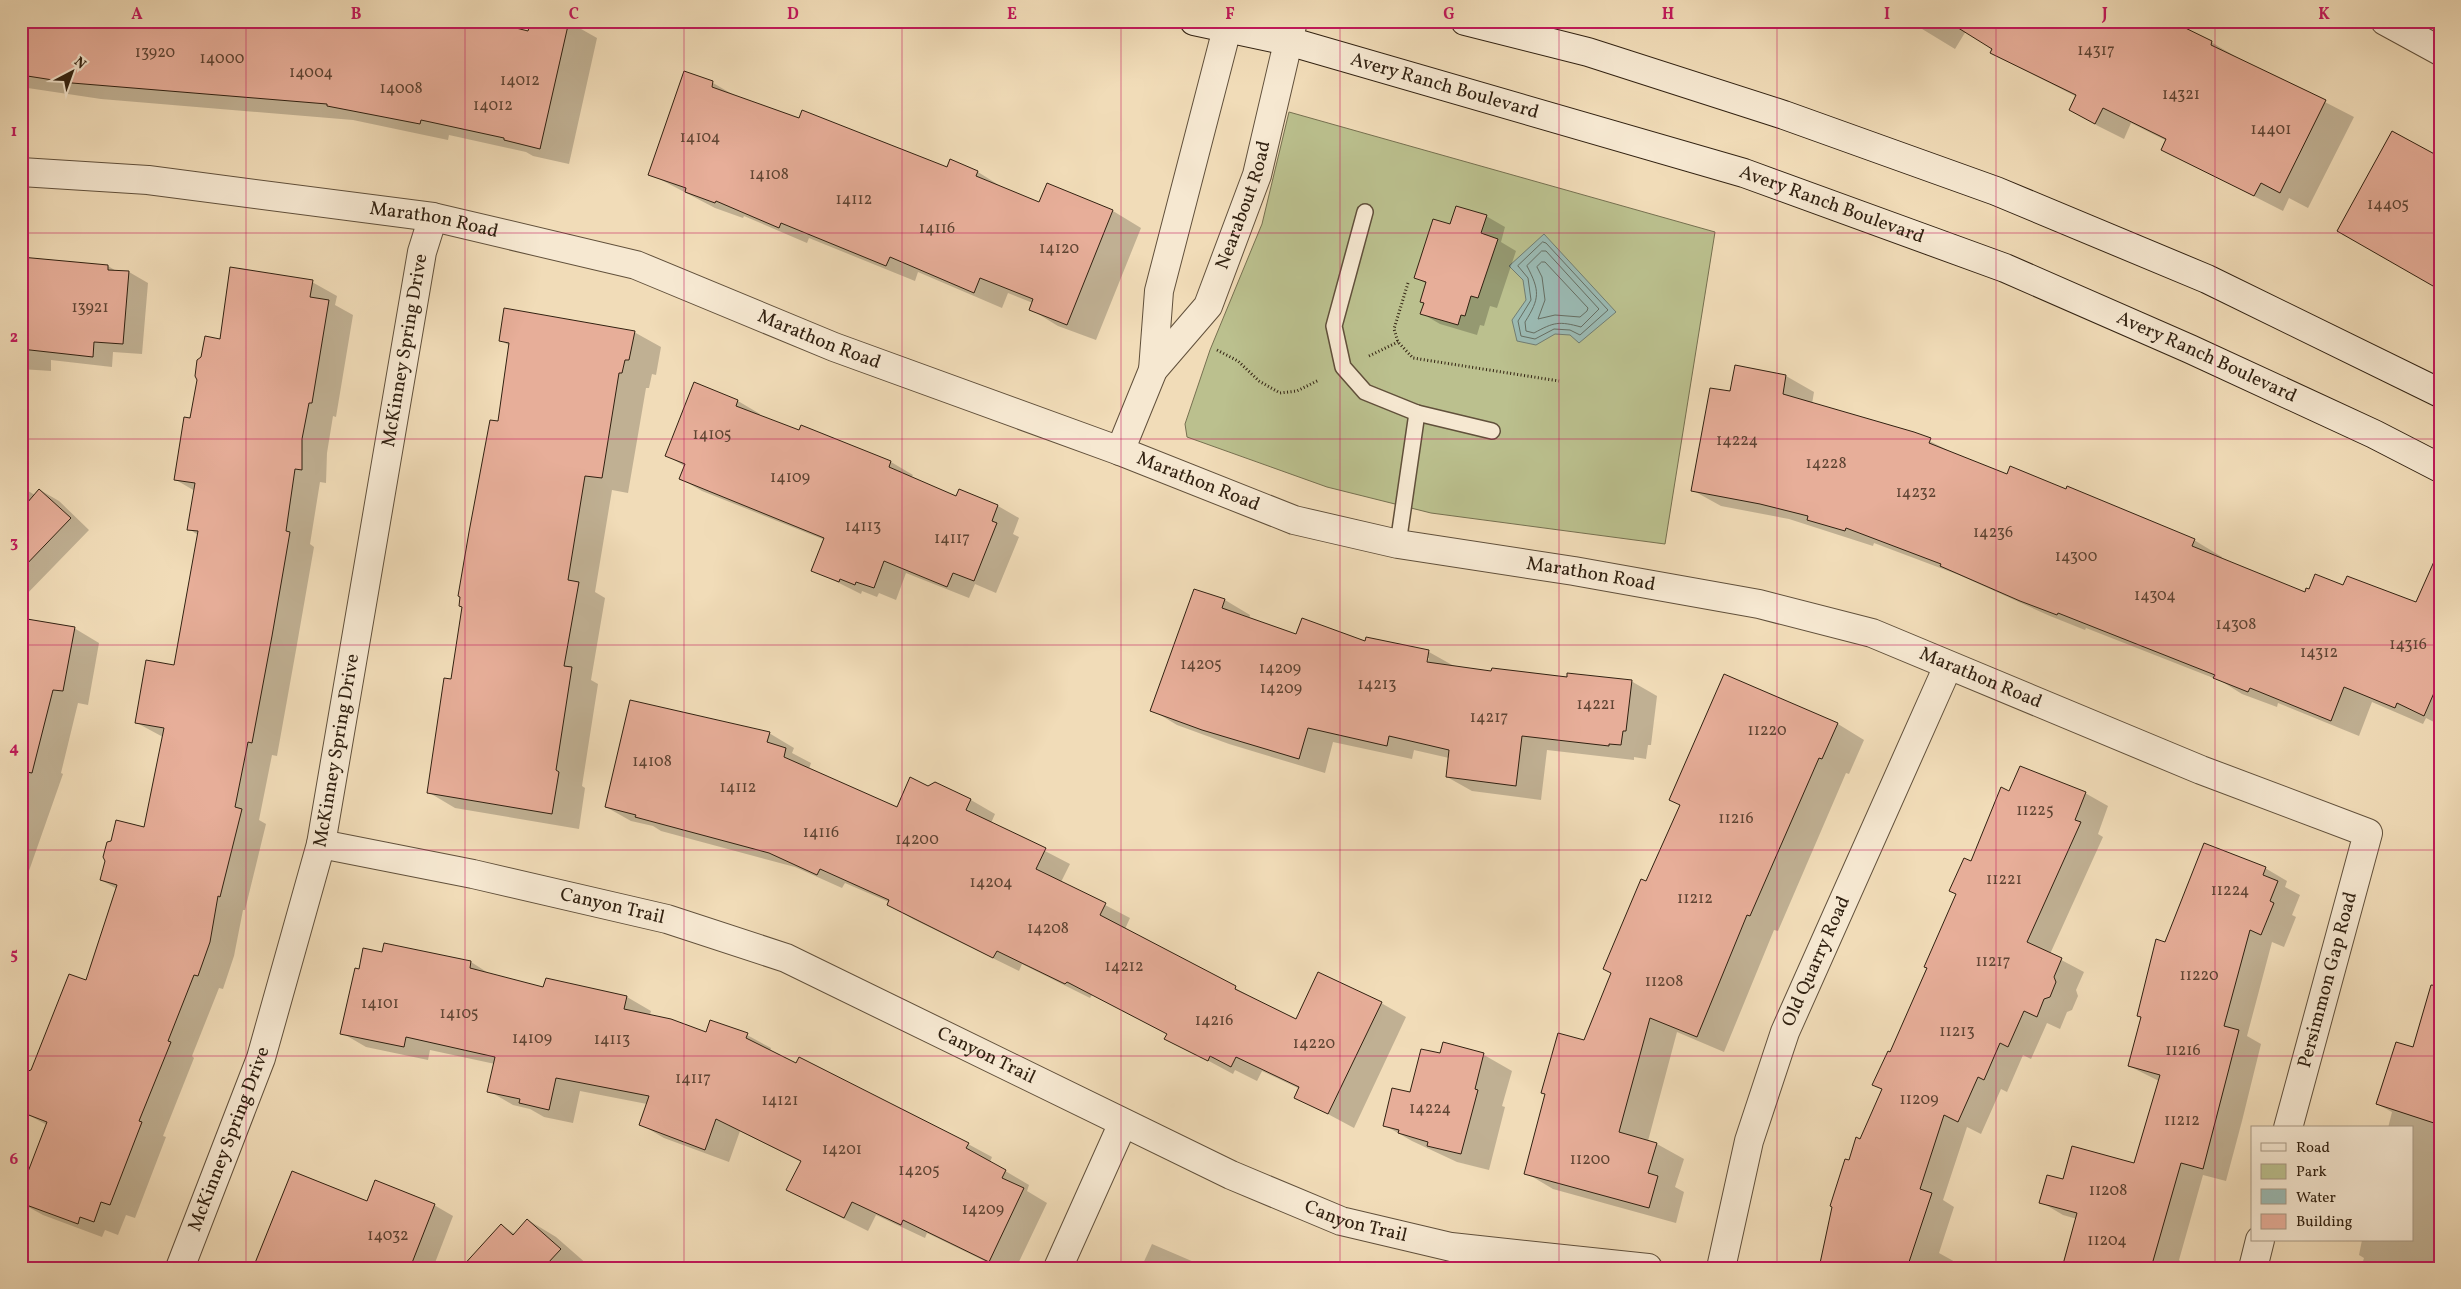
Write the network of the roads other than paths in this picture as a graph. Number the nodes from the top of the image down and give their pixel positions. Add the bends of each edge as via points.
1 (1194, 21) edge
2 (1465, 21) edge
3 (2384, 21) edge
4 (1228, 25) edge
5 (1290, 31) edge
6 (2440, 51) edge
7 (21, 172) edge
8 (1365, 212) dead end
9 (433, 217) junction
10 (1154, 370) junction
11 (2440, 393) edge
12 (1417, 413) junction
13 (1492, 431) dead end
14 (1120, 451) junction
15 (2440, 468) edge
16 (1398, 544) junction
17 (1948, 666) junction
18 (2368, 833) joint
19 (322, 844) junction
20 (1123, 1123) junction
21 (2289, 1126) edge
22 (2260, 1242) edge
23 (180, 1268) edge
24 (1058, 1268) edge
25 (1648, 1268) edge
26 (1721, 1268) edge
27 (2253, 1268) edge

1 - 4 street, Avery Ranch Boulevard
2 - 11 street via 1588,52 1784,115 1996,191 2207,279
3 - 6 street
4 - 5 street, Avery Ranch Boulevard
4 - 10 street, Nearabout Road via 1159,291
5 - 10 street, Nearabout Road via 1257,175 1208,306
5 - 15 street, Avery Ranch Boulevard via 1744,173 2005,268 2198,353
7 - 9 street, Marathon Road via 148,180
8 - 12 lane via 1334,326 1343,367 1366,392
9 - 14 street, Marathon Road via 636,266 834,347
9 - 19 street, McKinney Spring Drive via 422,252
10 - 14 street, Nearabout Road
12 - 13 lane
12 - 16 lane
14 - 16 street, Marathon Road via 1294,520
16 - 17 street, Marathon Road via 1759,604 1872,633
17 - 18 street, Marathon Road via 2201,770
17 - 26 street, Old Quarry Road via 1785,1032 1749,1141
18 - 21 street, Persimmon Gap Road
19 - 20 street, Canyon Trail via 473,874 667,919 786,958
19 - 23 street, McKinney Spring Drive via 261,1058
20 - 24 street
20 - 25 street, Canyon Trail via 1231,1175 1341,1221 1451,1247
22 - 27 street

